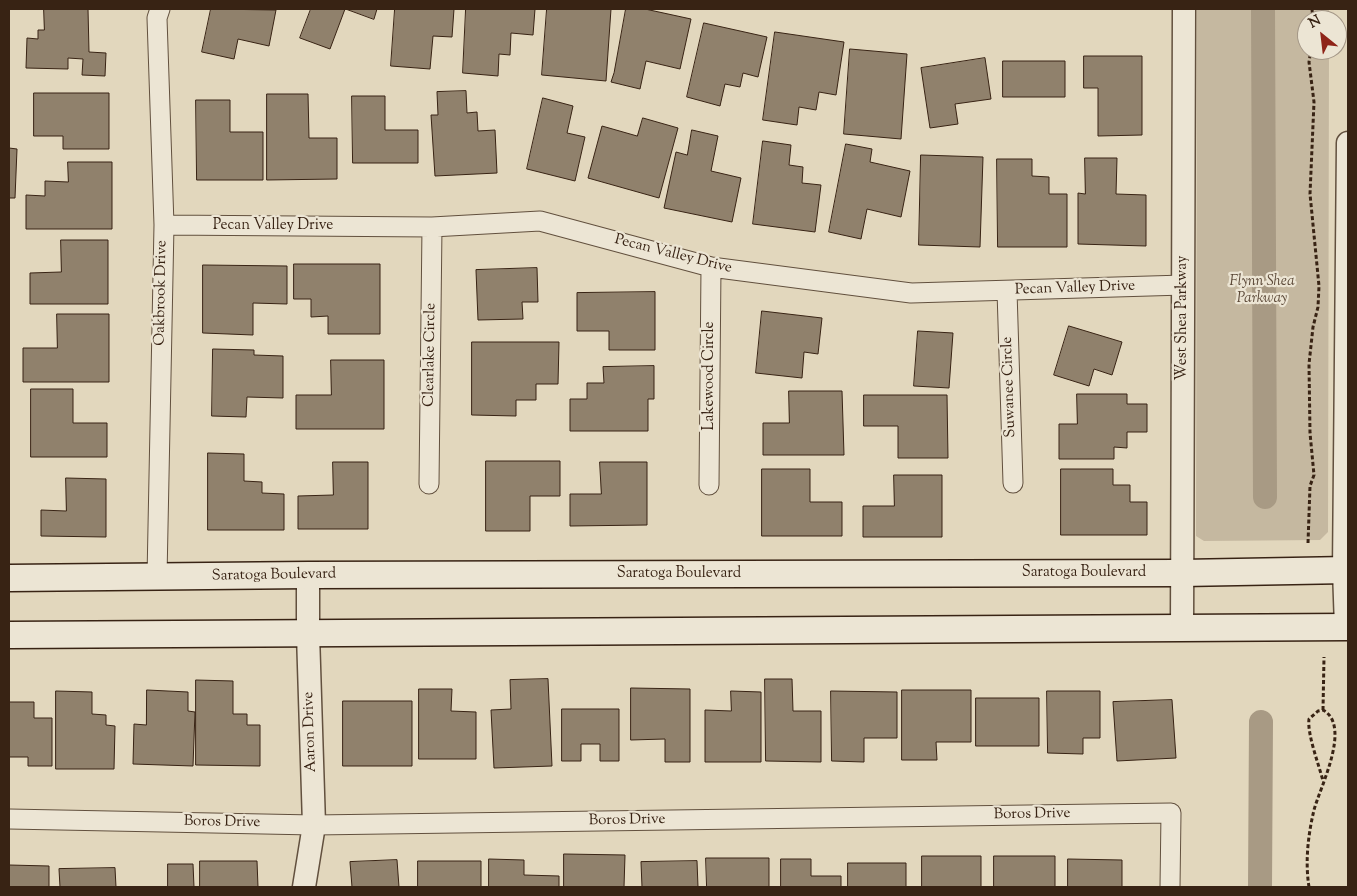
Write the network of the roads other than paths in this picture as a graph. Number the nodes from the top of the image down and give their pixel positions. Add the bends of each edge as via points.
1 (160, 9) edge
2 (1184, 9) edge
3 (1348, 143) edge
4 (164, 225) junction
5 (432, 227) junction
6 (710, 267) junction
7 (1184, 286) junction
8 (1008, 291) junction
9 (1013, 483) dead end
10 (429, 484) dead end
11 (709, 485) dead end
12 (1346, 570) edge
13 (1182, 573) junction
14 (308, 576) junction
15 (157, 577) junction
16 (9, 578) edge
17 (1347, 627) edge
18 (1182, 628) junction
19 (308, 634) junction
20 (9, 635) edge
21 (9, 819) edge
22 (314, 825) junction
23 (304, 887) edge
24 (1170, 887) edge

1 - 4 street, Oakbrook Drive via 157,18
2 - 7 street, West Shea Parkway
3 - 12 street
4 - 5 street, Pecan Valley Drive
4 - 15 street, Oakbrook Drive
5 - 6 street, Pecan Valley Drive via 540,221
5 - 10 street, Clearlake Circle
6 - 8 street, Pecan Valley Drive via 911,293
6 - 11 street, Lakewood Circle
7 - 8 street, Pecan Valley Drive
7 - 13 street, West Shea Parkway
8 - 9 street, Suwanee Circle
12 - 13 main road, Saratoga Boulevard
12 - 17 street
13 - 14 main road, Saratoga Boulevard
13 - 18 street, West Shea Parkway
14 - 15 main road, Saratoga Boulevard
14 - 19 street, Aaron Drive
15 - 16 main road, Saratoga Boulevard
17 - 18 main road
18 - 19 main road
19 - 20 main road
19 - 22 street, Aaron Drive
21 - 22 street, Boros Drive
22 - 23 street, Aaron Drive
22 - 24 street, Boros Drive via 1171,813

